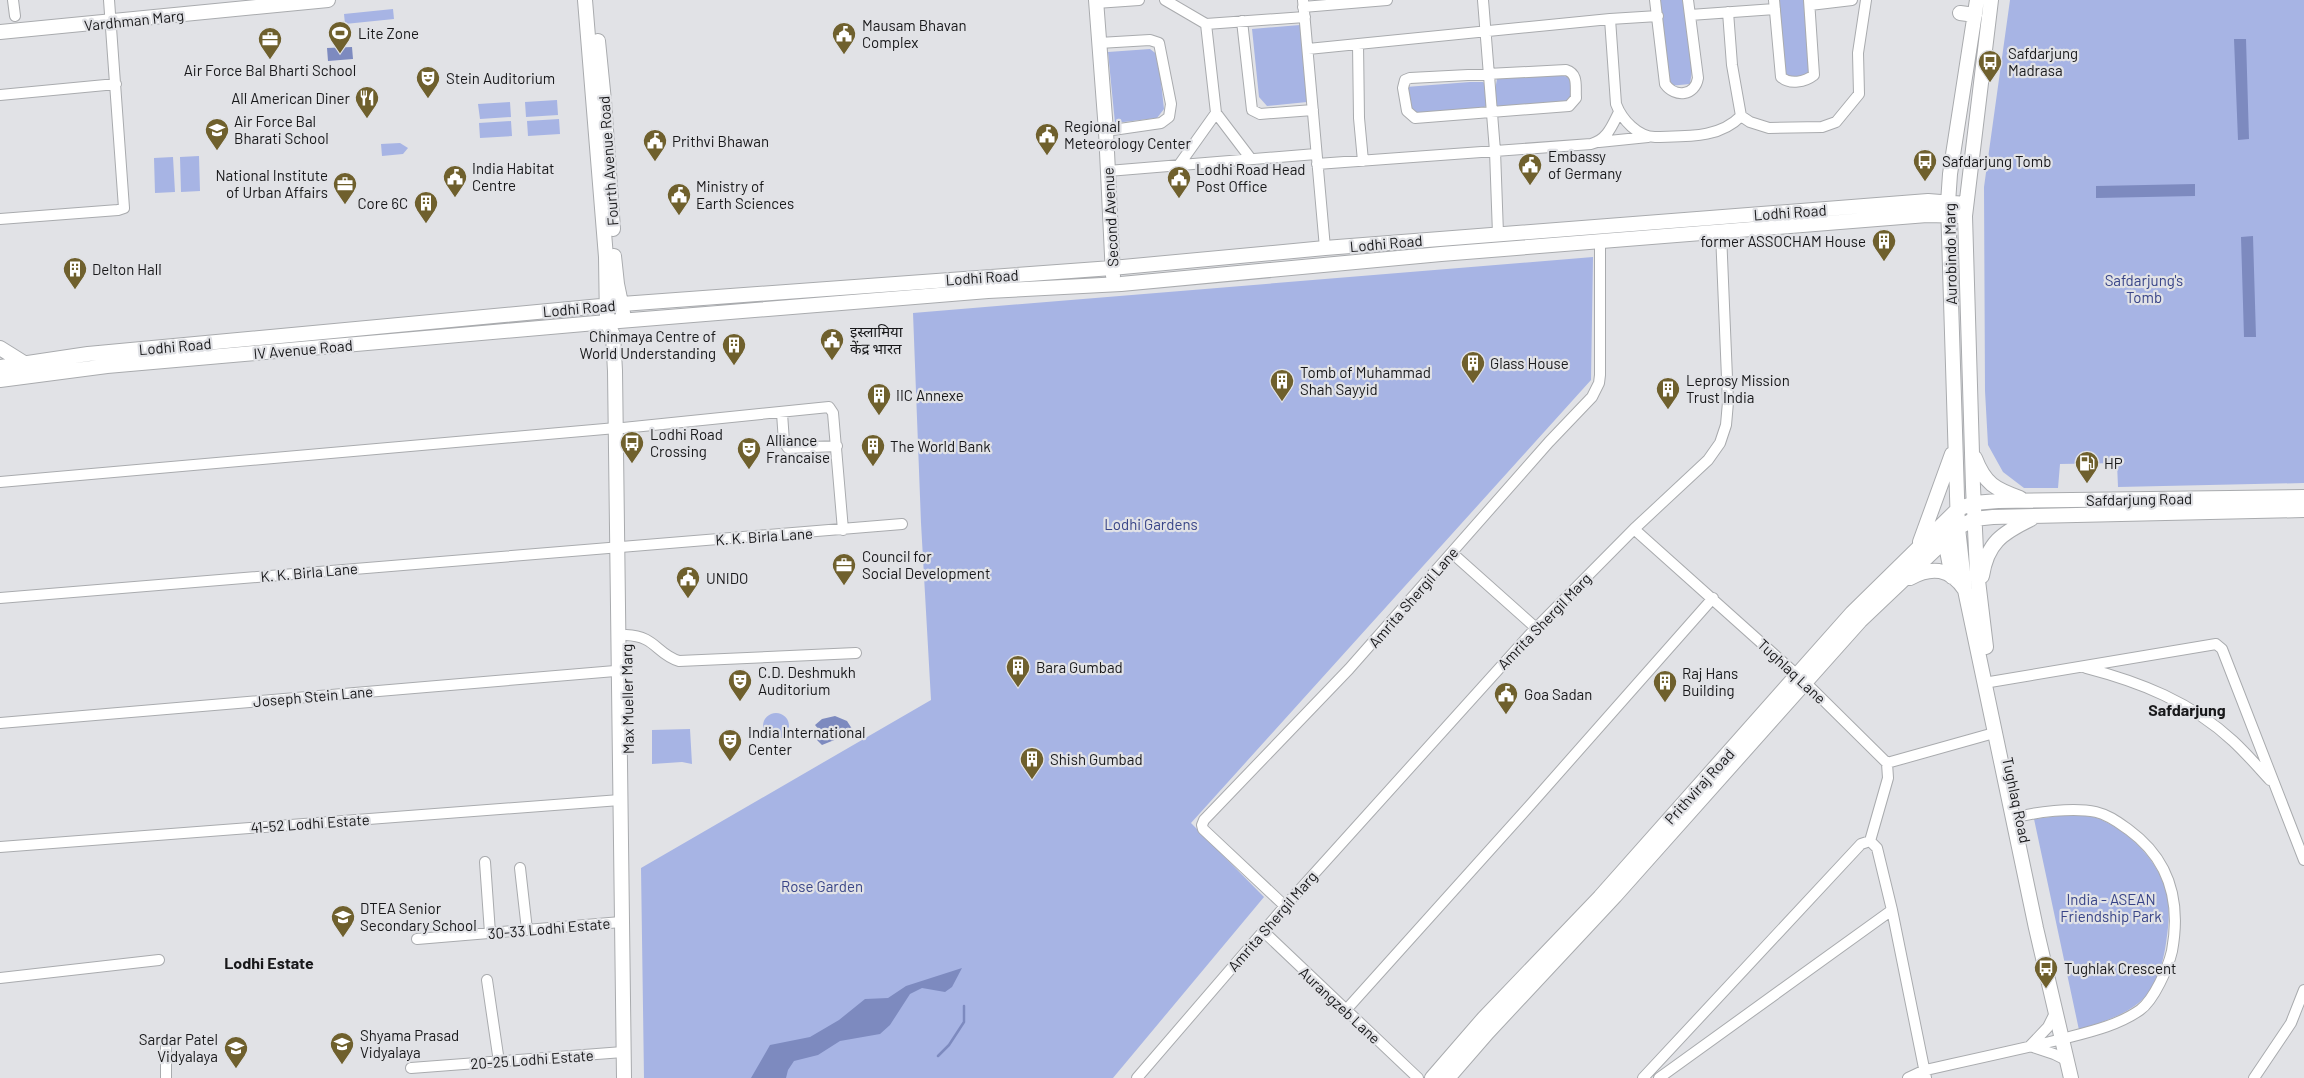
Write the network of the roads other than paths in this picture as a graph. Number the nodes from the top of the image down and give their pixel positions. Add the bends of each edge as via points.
1 (13, 0) edge
2 (108, 0) edge
3 (328, 0) edge
4 (585, 0) edge
5 (595, 0) edge
6 (1139, 0) edge
7 (1165, 0) edge
8 (1387, 0) edge
9 (1483, 0) edge
10 (1655, 0) edge
11 (1688, 0) edge
12 (1852, 0) edge
13 (1866, 0) edge
14 (1977, 0) edge
15 (1992, 0) edge
16 (1096, 2) edge
17 (1809, 2) edge
18 (1775, 5) edge
19 (1304, 8) edge
20 (1728, 12) junction
21 (1960, 13) dead end
22 (1690, 15) junction
23 (1975, 15) junction
24 (15, 16) dead end
25 (1658, 16) junction
26 (1610, 19) junction
27 (1242, 21) junction
28 (111, 22) junction
29 (1206, 24) junction
30 (0, 32) edge
31 (1485, 32) junction
32 (1099, 43) junction
33 (1358, 44) junction
34 (1308, 49) junction
35 (1489, 75) junction
36 (116, 84) junction
37 (0, 95) edge
38 (1313, 110) junction
39 (1492, 112) junction
40 (1619, 112) junction
41 (1216, 113) junction
42 (1741, 116) junction
43 (1106, 131) junction
44 (1649, 137) junction
45 (1599, 142) junction
46 (1495, 151) junction
47 (1251, 159) junction
48 (1317, 159) junction
49 (1363, 161) junction
50 (1179, 165) junction
51 (1108, 171) junction
52 (606, 194) junction
53 (1948, 209) junction
54 (1965, 210) junction
55 (0, 219) edge
56 (1720, 233) junction
57 (1498, 234) junction
58 (1600, 241) junction
59 (1325, 248) junction
60 (1112, 268) junction
61 (1113, 284) junction
62 (622, 304) junction
63 (606, 307) junction
64 (624, 321) junction
65 (607, 322) junction
66 (0, 348) edge
67 (24, 363) junction
68 (0, 366) edge
69 (6, 380) edge
70 (0, 391) edge
71 (782, 413) junction
72 (620, 428) junction
73 (837, 446) junction
74 (1955, 447) junction
75 (1972, 451) junction
76 (0, 482) edge
77 (2304, 497) edge
78 (2116, 500) junction
79 (2028, 501) junction
80 (1974, 502) junction
81 (1958, 509) junction
82 (2304, 510) edge
83 (2116, 514) junction
84 (2036, 516) junction
85 (1974, 519) junction
86 (902, 524) dead end
87 (1958, 528) junction
88 (1634, 529) junction
89 (844, 530) junction
90 (1945, 540) junction
91 (621, 546) junction
92 (1918, 547) junction
93 (1452, 553) junction
94 (1952, 577) junction
95 (1901, 583) junction
96 (1965, 590) junction
97 (1979, 590) junction
98 (0, 598) edge
99 (1713, 598) junction
100 (1536, 628) junction
101 (626, 635) junction
102 (856, 653) dead end
103 (2082, 667) junction
104 (623, 670) junction
105 (1802, 679) junction
106 (1988, 682) junction
107 (0, 723) edge
108 (1994, 733) junction
109 (1888, 763) junction
110 (2274, 784) junction
111 (620, 800) junction
112 (2017, 817) junction
113 (1870, 841) junction
114 (0, 847) edge
115 (2304, 860) edge
116 (485, 862) dead end
117 (520, 868) dead end
118 (1285, 906) junction
119 (1892, 910) junction
120 (622, 922) junction
121 (527, 930) junction
122 (1262, 931) junction
123 (490, 933) junction
124 (417, 939) dead end
125 (159, 960) dead end
126 (0, 978) edge
127 (487, 980) dead end
128 (2304, 990) edge
129 (1346, 1010) junction
130 (2056, 1011) junction
131 (2066, 1038) junction
132 (166, 1043) dead end
133 (2030, 1046) junction
134 (623, 1052) junction
135 (2068, 1061) junction
136 (499, 1062) junction
137 (411, 1068) dead end
138 (1925, 1074) edge
139 (166, 1078) edge
140 (624, 1078) edge
141 (632, 1078) edge
142 (1137, 1078) edge
143 (1418, 1078) edge
144 (1432, 1078) edge
145 (1448, 1078) edge
146 (1643, 1078) edge
147 (1659, 1078) edge
148 (1908, 1078) edge
149 (2071, 1078) edge
150 (2080, 1078) edge
151 (2254, 1078) edge

1 - 24 street
2 - 28 street
3 - 28 main road, Vardhman Marg
4 - 52 main road, Fourth Avenue Road
5 - 52 main road, Fourth Avenue Road
6 - 16 street
7 - 29 street
8 - 19 street
9 - 31 street
10 - 25 street
11 - 22 street
12 - 17 street
13 - 42 street via 1858,54 1859,94 1836,122 1822,127 1769,128
14 - 23 main road, Aurobindo Marg
15 - 54 main road, Aurobindo Marg
16 - 32 main road, Second Avenue
17 - 18 street via 1814,75 1790,82 1781,77
18 - 20 street
19 - 27 street
19 - 34 street
20 - 22 street
20 - 42 street via 1733,73
21 - 23 main road
22 - 25 street via 1698,78 1692,91 1684,93 1670,90 1665,84
23 - 53 main road, Aurobindo Marg via 1950,174
25 - 26 street
26 - 31 street
26 - 40 street
27 - 29 street
27 - 38 street via 1252,110 1260,114
28 - 30 main road, Vardhman Marg
28 - 36 street
29 - 41 street
31 - 33 street
31 - 35 street
32 - 43 main road, Second Avenue
32 - 43 street via 1150,40 1159,43 1171,104 1169,117 1161,124
33 - 34 street
33 - 49 street
34 - 38 street
35 - 39 street
35 - 39 street via 1566,70 1575,78 1576,98 1569,106
35 - 39 street via 1410,78 1405,80 1402,88 1406,112 1414,118
36 - 37 street
36 - 55 street via 124,208
38 - 48 street
39 - 46 street
40 - 44 street via 1639,132
40 - 45 street via 1609,132
41 - 47 street
41 - 50 street
42 - 44 street via 1731,126 1712,133
43 - 51 main road, Second Avenue
44 - 45 street
45 - 46 street
46 - 49 street
46 - 57 street
47 - 48 street
47 - 50 street
48 - 49 street
48 - 59 street
50 - 51 street
51 - 60 main road, Second Avenue
52 - 62 main road, Fourth Avenue Road
52 - 63 main road, Fourth Avenue Road
53 - 54 main road, Lodhi Road
53 - 56 main road, Lodhi Road via 1927,215
53 - 57 main road, Lodhi Road via 1928,201
53 - 74 main road, Aurobindo Marg
54 - 75 main road, Aurobindo Marg
56 - 58 main road, Lodhi Road
56 - 88 street, Amrita Shergil Marg via 1728,402 1726,425 1720,443 1708,460
57 - 59 main road, Lodhi Road
58 - 61 main road, Lodhi Road
58 - 93 street, Amrita Shergil Lane via 1600,375 1596,391
59 - 60 main road, Lodhi Road
60 - 61 main road, Second Avenue
60 - 62 main road, Lodhi Road
61 - 64 main road, Lodhi Road
62 - 63 main road, Lodhi Road
62 - 64 main road, Fourth Avenue Road
63 - 65 main road, Fourth Avenue Road
63 - 67 main road, Lodhi Road via 88,354
64 - 65 main road, Lodhi Road
64 - 72 main road, Max Mueller Marg via 620,332
65 - 69 main road, IV Avenue Road via 107,366
65 - 72 main road, Max Mueller Marg via 613,335
66 - 67 main road
67 - 68 main road, Lodhi Road
69 - 70 main road
71 - 72 street
71 - 73 street via 784,442 788,448
71 - 73 street via 832,408
72 - 76 street
72 - 91 main road, Max Mueller Marg
73 - 89 street
74 - 81 main road, Aurobindo Marg
74 - 92 main road
75 - 79 main road via 1988,483
75 - 80 main road, Aurobindo Marg
77 - 78 main road, Safdarjung Road
78 - 79 main road, Safdarjung Road
78 - 83 main road
79 - 80 main road, Safdarjung Road
80 - 81 main road, Prithviraj Road
80 - 85 main road, Aurobindo Marg
81 - 87 main road, Aurobindo Marg
81 - 92 main road, Prithviraj Road
82 - 83 main road, Safdarjung Road
83 - 84 main road, Safdarjung Road
84 - 85 main road, Safdarjung Road
84 - 97 main road via 1995,541 1984,563
85 - 87 main road, Prithviraj Road
85 - 97 main road, Tughlaq Road
86 - 89 street, K. K. Birla Lane
87 - 90 main road, Prithviraj Road
87 - 96 main road, Tughlaq Road
88 - 99 street, Tughlaq Lane
88 - 100 street, Amrita Shergil Marg
89 - 91 street, K. K. Birla Lane
90 - 94 main road
90 - 95 main road, Prithviraj Road
91 - 98 street, K. K. Birla Lane
91 - 101 main road, Max Mueller Marg
91 - 104 main road, Max Mueller Marg
92 - 105 main road, Prithviraj Road via 1852,613
93 - 100 street
93 - 118 street, Amrita Shergil Lane via 1349,669 1204,820 1204,829
94 - 95 main road via 1933,569
94 - 96 main road
95 - 105 main road, Prithviraj Road
96 - 106 main road, Tughlaq Road
97 - 106 main road, Tughlaq Road
99 - 105 street, Tughlaq Lane
99 - 129 street
100 - 118 street, Amrita Shergil Marg
101 - 102 street via 645,638 679,661
101 - 104 main road, Max Mueller Marg
103 - 106 street
103 - 110 street via 2154,690 2187,706 2234,741
103 - 110 street via 2216,644 2222,649
104 - 107 street, Joseph Stein Lane
104 - 111 main road, Max Mueller Marg
104 - 141 main road, Max Mueller Marg
105 - 109 street, Tughlaq Lane
105 - 144 main road, Prithviraj Road via 1484,1018
105 - 145 main road, Prithviraj Road via 1615,896
106 - 108 main road, Tughlaq Road
106 - 112 main road, Tughlaq Road
108 - 109 street
108 - 112 main road, Tughlaq Road
109 - 113 street via 1888,778
110 - 115 street
111 - 114 street, 41-52 Lodhi Estate
111 - 120 main road, Max Mueller Marg
112 - 130 main road, Tughlaq Road
112 - 131 main road, Tughlaq Road
112 - 131 street via 2075,810 2113,818 2144,841 2160,861 2170,884 2175,909 2174,936 2169,964 2156,988 2141,1009 2121,1021
113 - 119 street via 1877,848
113 - 146 street via 1862,844
116 - 123 street
117 - 121 street
118 - 122 street, Amrita Shergil Marg
119 - 138 street
119 - 147 street
120 - 121 street, 30-33 Lodhi Estate
120 - 134 main road, Max Mueller Marg
121 - 123 street, 30-33 Lodhi Estate
122 - 129 street, Aurangzeb Lane
122 - 142 street, Amrita Shergil Marg
123 - 124 street, 30-33 Lodhi Estate
125 - 126 street
127 - 136 street
128 - 151 street via 2291,1023
129 - 143 street, Aurangzeb Lane
130 - 131 main road, Tughlaq Road
130 - 133 street via 2048,1027
131 - 133 street
131 - 135 main road, Tughlaq Road
131 - 150 main road, Tughlaq Road
132 - 139 street
133 - 135 street
133 - 138 street
134 - 136 street, 20-25 Lodhi Estate
134 - 140 main road, Max Mueller Marg
135 - 149 main road, Tughlaq Road
136 - 137 street, 20-25 Lodhi Estate
138 - 148 street

